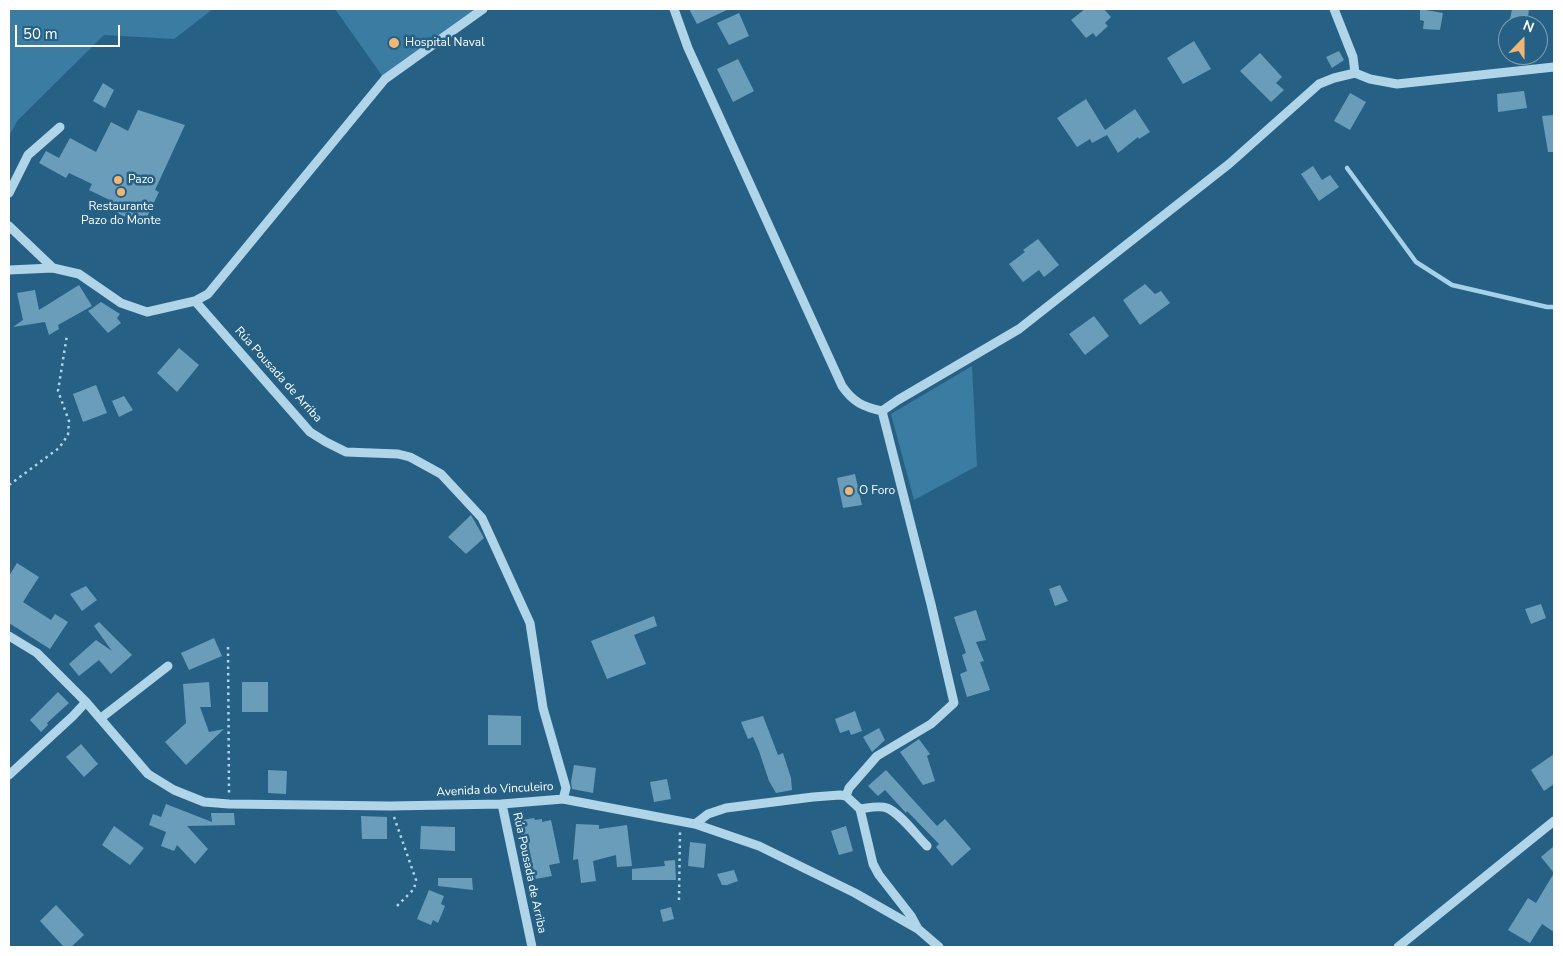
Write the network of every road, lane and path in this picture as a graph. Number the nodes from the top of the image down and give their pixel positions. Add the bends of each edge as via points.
1 (483, 9) edge
2 (674, 9) edge
3 (1334, 9) edge
4 (1554, 67) edge
5 (1355, 73) junction
6 (60, 127) dead end
7 (9, 193) edge
8 (9, 226) edge
9 (53, 268) junction
10 (9, 270) edge
11 (195, 301) junction
12 (67, 336) dead end
13 (882, 411) junction
14 (9, 485) edge
15 (9, 636) edge
16 (228, 647) dead end
17 (168, 666) dead end
18 (86, 702) junction
19 (100, 718) junction
20 (9, 775) edge
21 (846, 796) junction
22 (563, 799) junction
23 (229, 804) junction
24 (502, 804) junction
25 (390, 806) junction
26 (860, 808) junction
27 (1554, 821) edge
28 (680, 822) junction
29 (695, 824) junction
30 (927, 846) dead end
31 (679, 900) dead end
32 (396, 907) dead end
33 (918, 929) junction
34 (532, 947) edge
35 (939, 947) edge
36 (1398, 947) edge

1 - 11 street via 385,79 208,294
2 - 13 street via 688,48 842,386 850,398 870,409
3 - 5 street via 1353,57
4 - 5 street via 1396,84
5 - 13 street via 1318,84 1229,164 1019,329
6 - 7 street via 28,155
8 - 9 street
9 - 10 street
9 - 11 street via 79,274 121,303 147,312
11 - 22 street, Rúa Pousada de Arriba via 310,432 346,452 410,457 441,474 482,518 530,623 544,708 566,788
12 - 14 path via 58,391 69,421 68,435 59,448
13 - 21 street via 954,703 931,724 878,756 849,788
15 - 18 street, Avenida do Vinculeiro via 38,653
16 - 23 path
17 - 19 street
18 - 19 street, Avenida do Vinculeiro
18 - 20 street
19 - 23 street, Avenida do Vinculeiro via 148,774 174,790 204,802
21 - 26 street
21 - 29 street via 726,808 708,814
22 - 24 street, Avenida do Vinculeiro
22 - 28 street, Avenida do Vinculeiro
23 - 25 street, Avenida do Vinculeiro
24 - 25 street, Avenida do Vinculeiro
24 - 34 street, Rúa Pousada de Arriba
25 - 32 path via 416,880 414,889
26 - 30 street via 886,808
26 - 33 street via 873,864
27 - 36 street
28 - 29 street, Avenida do Vinculeiro
28 - 31 path
29 - 33 street, Avenida do Vinculeiro via 759,846 855,893
33 - 35 street

